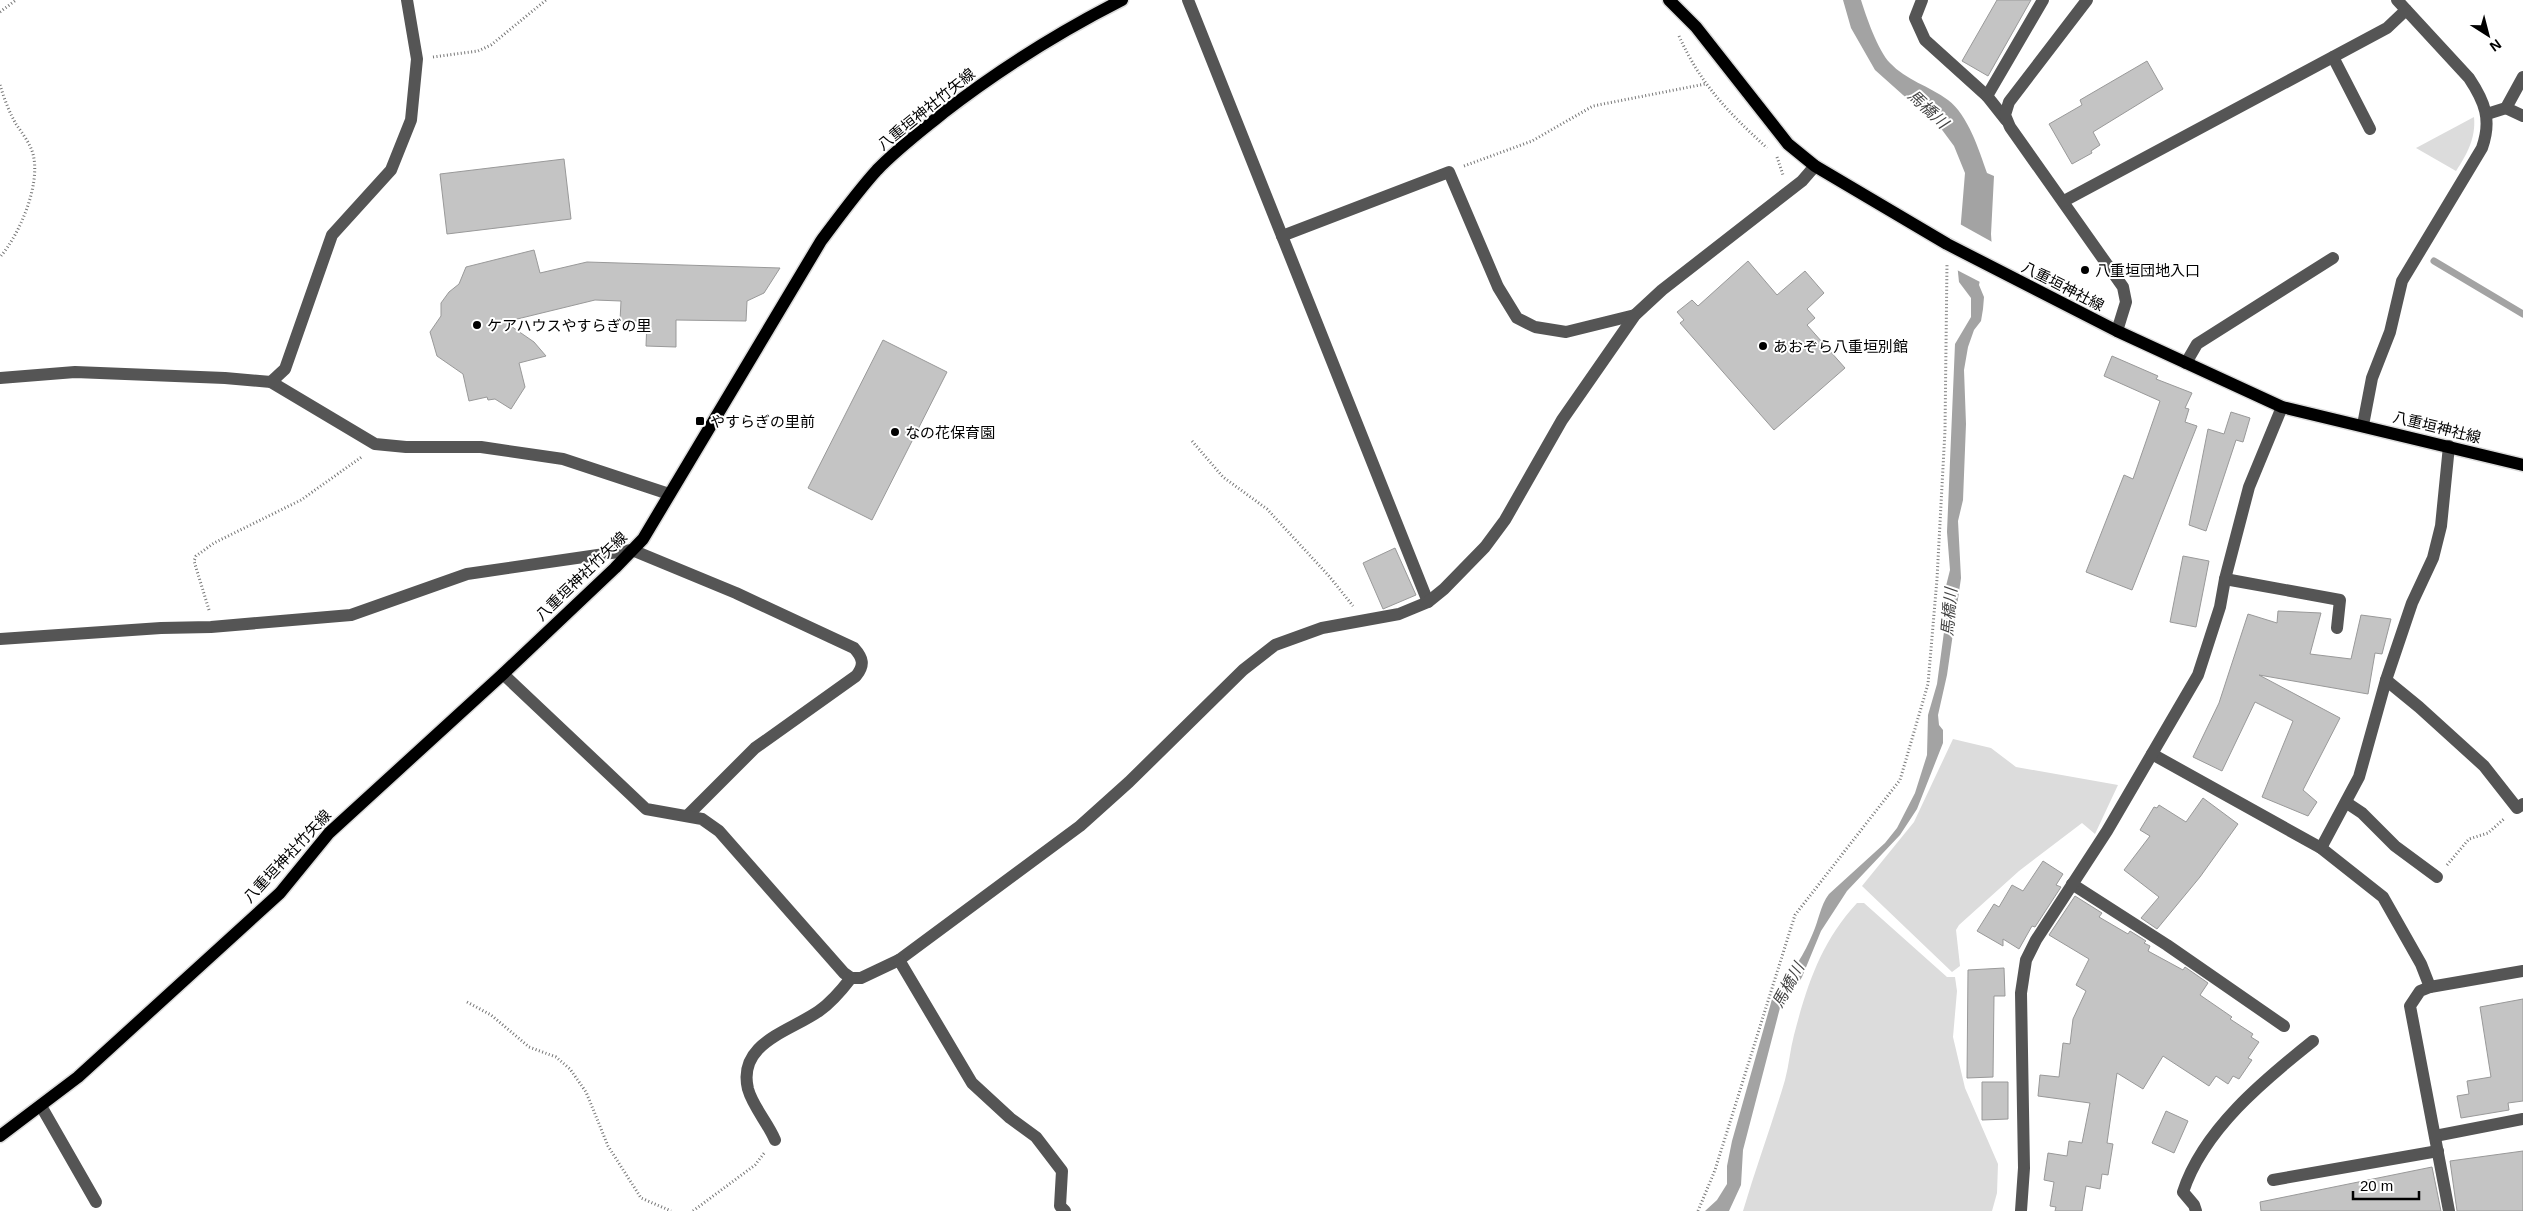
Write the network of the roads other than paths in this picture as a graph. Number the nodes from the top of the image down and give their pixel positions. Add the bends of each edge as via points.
1 (407, 0) edge
2 (1122, 0) edge
3 (1188, 0) edge
4 (1669, 0) edge
5 (1922, 0) edge
6 (2043, 0) edge
7 (2087, 0) edge
8 (2398, 0) edge
9 (2406, 10) junction
10 (2333, 57) junction
11 (2523, 77) edge
12 (1987, 96) junction
13 (2506, 108) junction
14 (2487, 114) junction
15 (2523, 116) edge
16 (2006, 120) junction
17 (2370, 129) dead end
18 (1815, 166) junction
19 (2064, 201) junction
20 (1282, 236) junction
21 (2334, 258) dead end
22 (1635, 315) junction
23 (2116, 331) junction
24 (2186, 364) junction
25 (0, 378) edge
26 (271, 382) junction
27 (2282, 406) junction
28 (2363, 425) junction
29 (2449, 446) junction
30 (2523, 465) edge
31 (669, 494) junction
32 (632, 550) junction
33 (2225, 579) junction
34 (1428, 602) junction
35 (2337, 628) dead end
36 (0, 639) edge
37 (503, 674) junction
38 (2386, 680) junction
39 (2152, 754) junction
40 (2347, 803) junction
41 (2520, 806) edge
42 (688, 815) junction
43 (2321, 848) junction
44 (2438, 876) road end
45 (2072, 884) junction
46 (899, 960) junction
47 (2523, 971) edge
48 (851, 978) junction
49 (2430, 987) junction
50 (2284, 1026) dead end
51 (2313, 1041) dead end
52 (41, 1106) junction
53 (2523, 1119) edge
54 (0, 1136) edge
55 (2435, 1136) junction
56 (775, 1140) road end
57 (2438, 1151) junction
58 (2273, 1180) dead end
59 (96, 1202) dead end
60 (1065, 1211) edge
61 (2021, 1211) edge
62 (2196, 1211) edge
63 (2449, 1211) edge

1 - 26 street via 417,59 411,120 391,170 332,235 285,368
2 - 31 main road, 八重垣神社竹矢線 via 1069,27 1003,68 908,141 878,170 821,241
3 - 20 street
4 - 18 main road, 八重垣神社線 via 1696,27 1788,144
5 - 12 street via 1915,18 1922,36
6 - 12 street
7 - 16 street via 2009,102
8 - 9 street
9 - 10 street via 2387,28
9 - 14 street via 2469,78 2479,92
10 - 17 street
10 - 19 street
11 - 13 street
12 - 16 street
13 - 14 street
13 - 15 street
14 - 28 street via 2488,133 2482,148 2402,281 2390,332 2372,378
16 - 19 street
18 - 22 street via 1802,181 1662,290
18 - 23 main road, 八重垣神社線 via 1949,245
19 - 23 street via 2123,287 2126,302
20 - 22 street via 1449,172 1498,287 1517,318 1535,327 1566,332
20 - 34 street
21 - 24 street via 2197,344
22 - 34 street via 1562,420 1505,520 1464,571
23 - 24 main road, 八重垣神社線
24 - 27 main road, 八重垣神社線
25 - 26 street via 75,372
26 - 31 street via 375,444 481,447 563,459
27 - 28 main road, 八重垣神社線
27 - 33 street via 2249,487
28 - 29 main road, 八重垣神社線
29 - 30 main road, 八重垣神社線
29 - 38 street via 2441,526 2433,558 2412,604
31 - 32 main road, 八重垣神社竹矢線 via 643,539
32 - 36 street via 467,574 351,615
32 - 37 main road, 八重垣神社竹矢線
32 - 42 street via 736,593 854,648 863,660 856,676 755,748
33 - 35 street via 2340,600
33 - 39 street via 2220,607 2198,675
34 - 46 street via 1399,614 1322,628 1276,645 1243,670 1080,826
37 - 42 street via 646,809
37 - 52 main road, 八重垣神社竹矢線 via 329,833 280,893 78,1078
38 - 40 street via 2359,777
38 - 41 street via 2484,766
39 - 43 street
39 - 45 street
40 - 43 street
40 - 44 street via 2362,813 2395,846
42 - 48 street via 702,819 719,831
43 - 49 street via 2383,897 2421,964
45 - 50 street
45 - 61 street via 2036,940 2022,978 2024,1196
46 - 48 street via 861,978
46 - 60 street via 972,1082 1010,1118 1036,1137 1062,1171 1060,1206
47 - 49 street
48 - 56 street via 836,998 759,1048 747,1062 749,1092
49 - 55 street via 2420,991 2410,1006
51 - 62 street via 2258,1085 2206,1147 2182,1192
52 - 54 main road, 八重垣神社竹矢線
52 - 59 street
53 - 55 street
55 - 57 street
57 - 58 street
57 - 63 street

